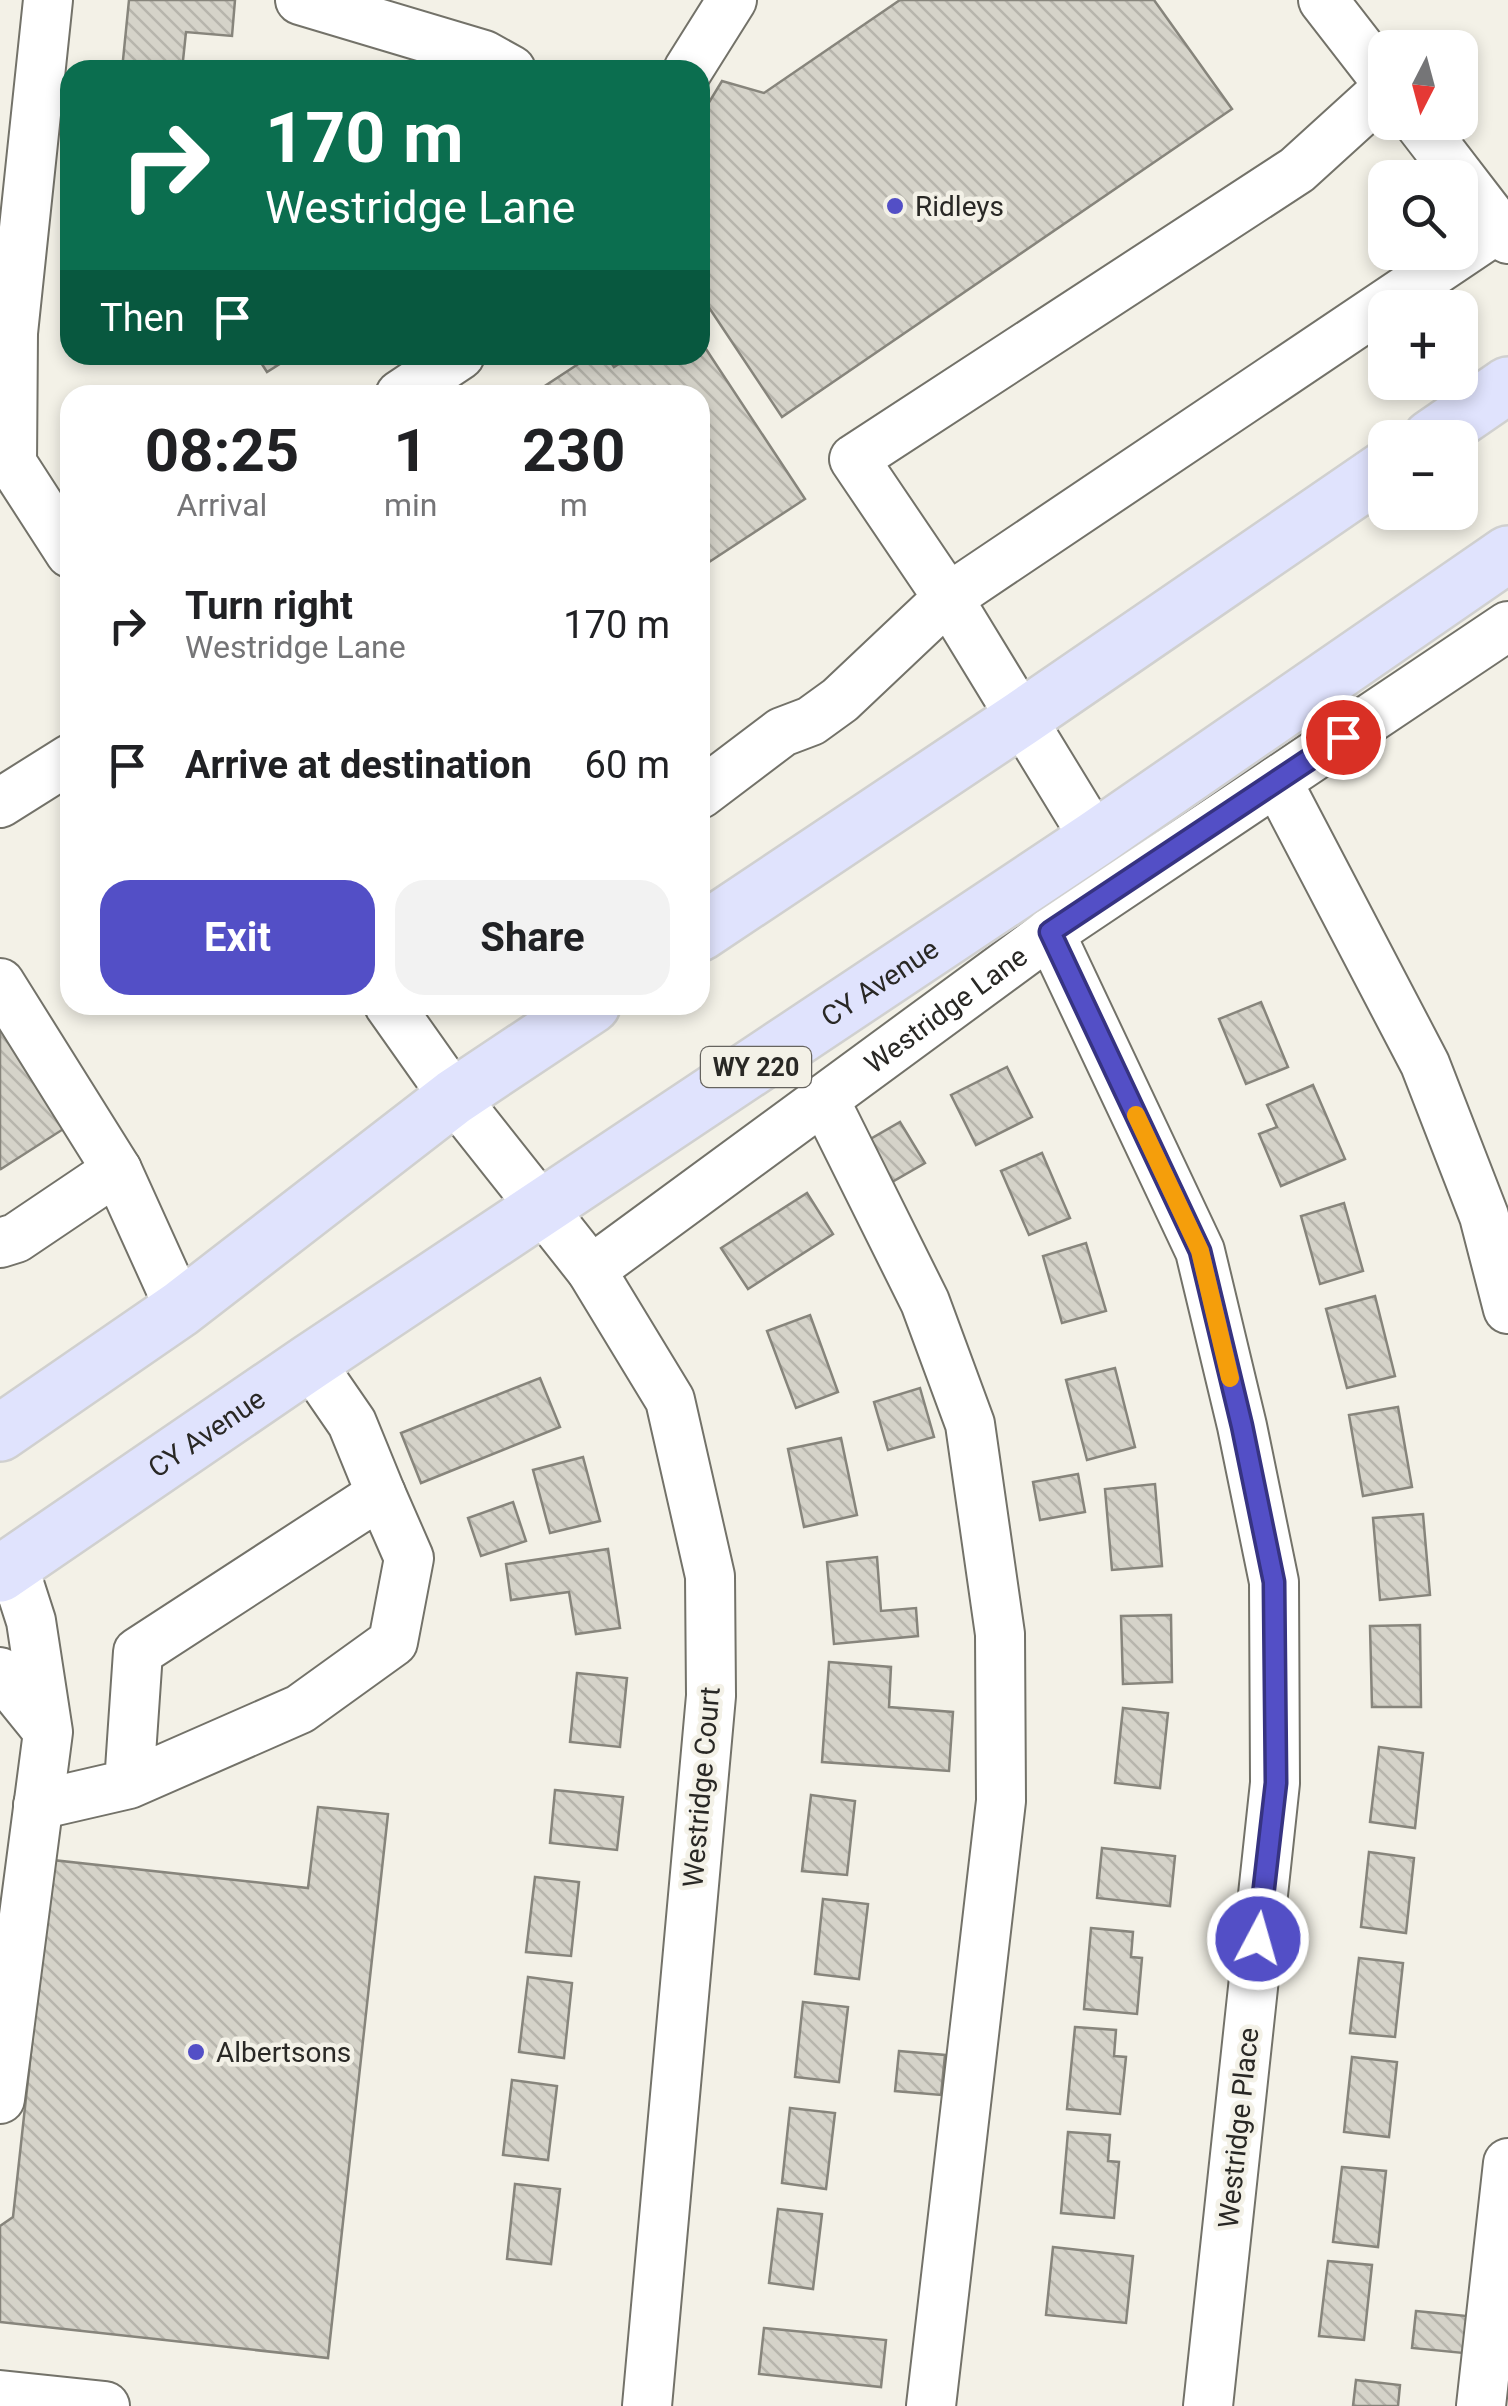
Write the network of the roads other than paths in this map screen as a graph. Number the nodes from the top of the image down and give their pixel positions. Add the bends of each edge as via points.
1 (48, 0) edge
2 (300, 0) edge
3 (732, 0) edge
4 (1323, 0) edge
5 (1368, 58) edge
6 (493, 60) edge
7 (694, 60) edge
8 (1368, 105) edge
9 (1432, 140) edge
10 (1504, 233) edge
11 (7, 332) edge
12 (445, 365) edge
13 (1508, 384) edge
14 (415, 385) edge
15 (1457, 420) edge
16 (1368, 481) edge
17 (60, 525) edge
18 (1508, 554) edge
19 (948, 598) junction
20 (1508, 627) edge
21 (1022, 718) junction
22 (60, 765) edge
23 (1277, 781) junction
24 (710, 786) edge
25 (0, 803) edge
26 (1096, 838) junction
27 (710, 926) edge
28 (1050, 932) junction
29 (0, 983) edge
30 (397, 1015) edge
31 (577, 1015) edge
32 (454, 1097) junction
33 (824, 1099) junction
34 (117, 1170) junction
35 (541, 1211) junction
36 (0, 1243) edge
37 (591, 1270) junction
38 (180, 1309) junction
39 (1508, 1309) edge
40 (310, 1362) junction
41 (0, 1433) edge
42 (0, 1466) edge
43 (381, 1494) junction
44 (7, 1569) edge
45 (0, 1672) edge
46 (48, 1732) junction
47 (129, 1784) junction
48 (38, 1805) junction
49 (16, 1856) edge
50 (7, 1985) edge
51 (0, 2099) edge
52 (1508, 2163) edge
53 (0, 2396) edge
54 (105, 2406) edge
55 (647, 2406) edge
56 (931, 2406) edge
57 (1208, 2406) edge
58 (1481, 2406) edge

1 - 11 street
2 - 6 street
3 - 7 street
4 - 5 street
8 - 19 street via 1297,170 854,459
9 - 10 street
10 - 19 street
11 - 17 street via 12,463
12 - 14 street
13 - 15 main road
16 - 21 main road
18 - 26 main road, CY Avenue / WY 220
19 - 21 street
19 - 24 street via 840,700 782,732
20 - 23 street, Westridge Lane
21 - 26 street
21 - 27 main road
22 - 25 street
23 - 28 street, Westridge Lane
23 - 39 street via 1426,1064 1484,1216
26 - 35 main road, CY Avenue / WY 220
28 - 33 street, Westridge Lane
28 - 57 street, Westridge Place via 1200,1251 1274,1582 1276,1783
29 - 34 street
30 - 32 street, Westridge Court
31 - 32 main road
32 - 35 street, Westridge Court
32 - 38 main road
33 - 37 street, Westridge Lane
33 - 56 street via 925,1302 970,1424 1000,1634 1002,1801
34 - 36 street
34 - 38 street
35 - 37 street, Westridge Court
35 - 40 main road, CY Avenue / WY 220
37 - 55 street, Westridge Court via 670,1400 710,1576 710,1696
38 - 41 main road
38 - 42 main road via 141,1351
40 - 43 street via 352,1424
40 - 44 main road, CY Avenue / WY 220
43 - 47 street via 138,1652
43 - 47 street via 409,1558 393,1642 300,1709
44 - 46 street via 30,1621
45 - 46 street
46 - 48 street
47 - 48 street
48 - 49 street
49 - 50 street
50 - 51 street
52 - 58 street
53 - 54 street

